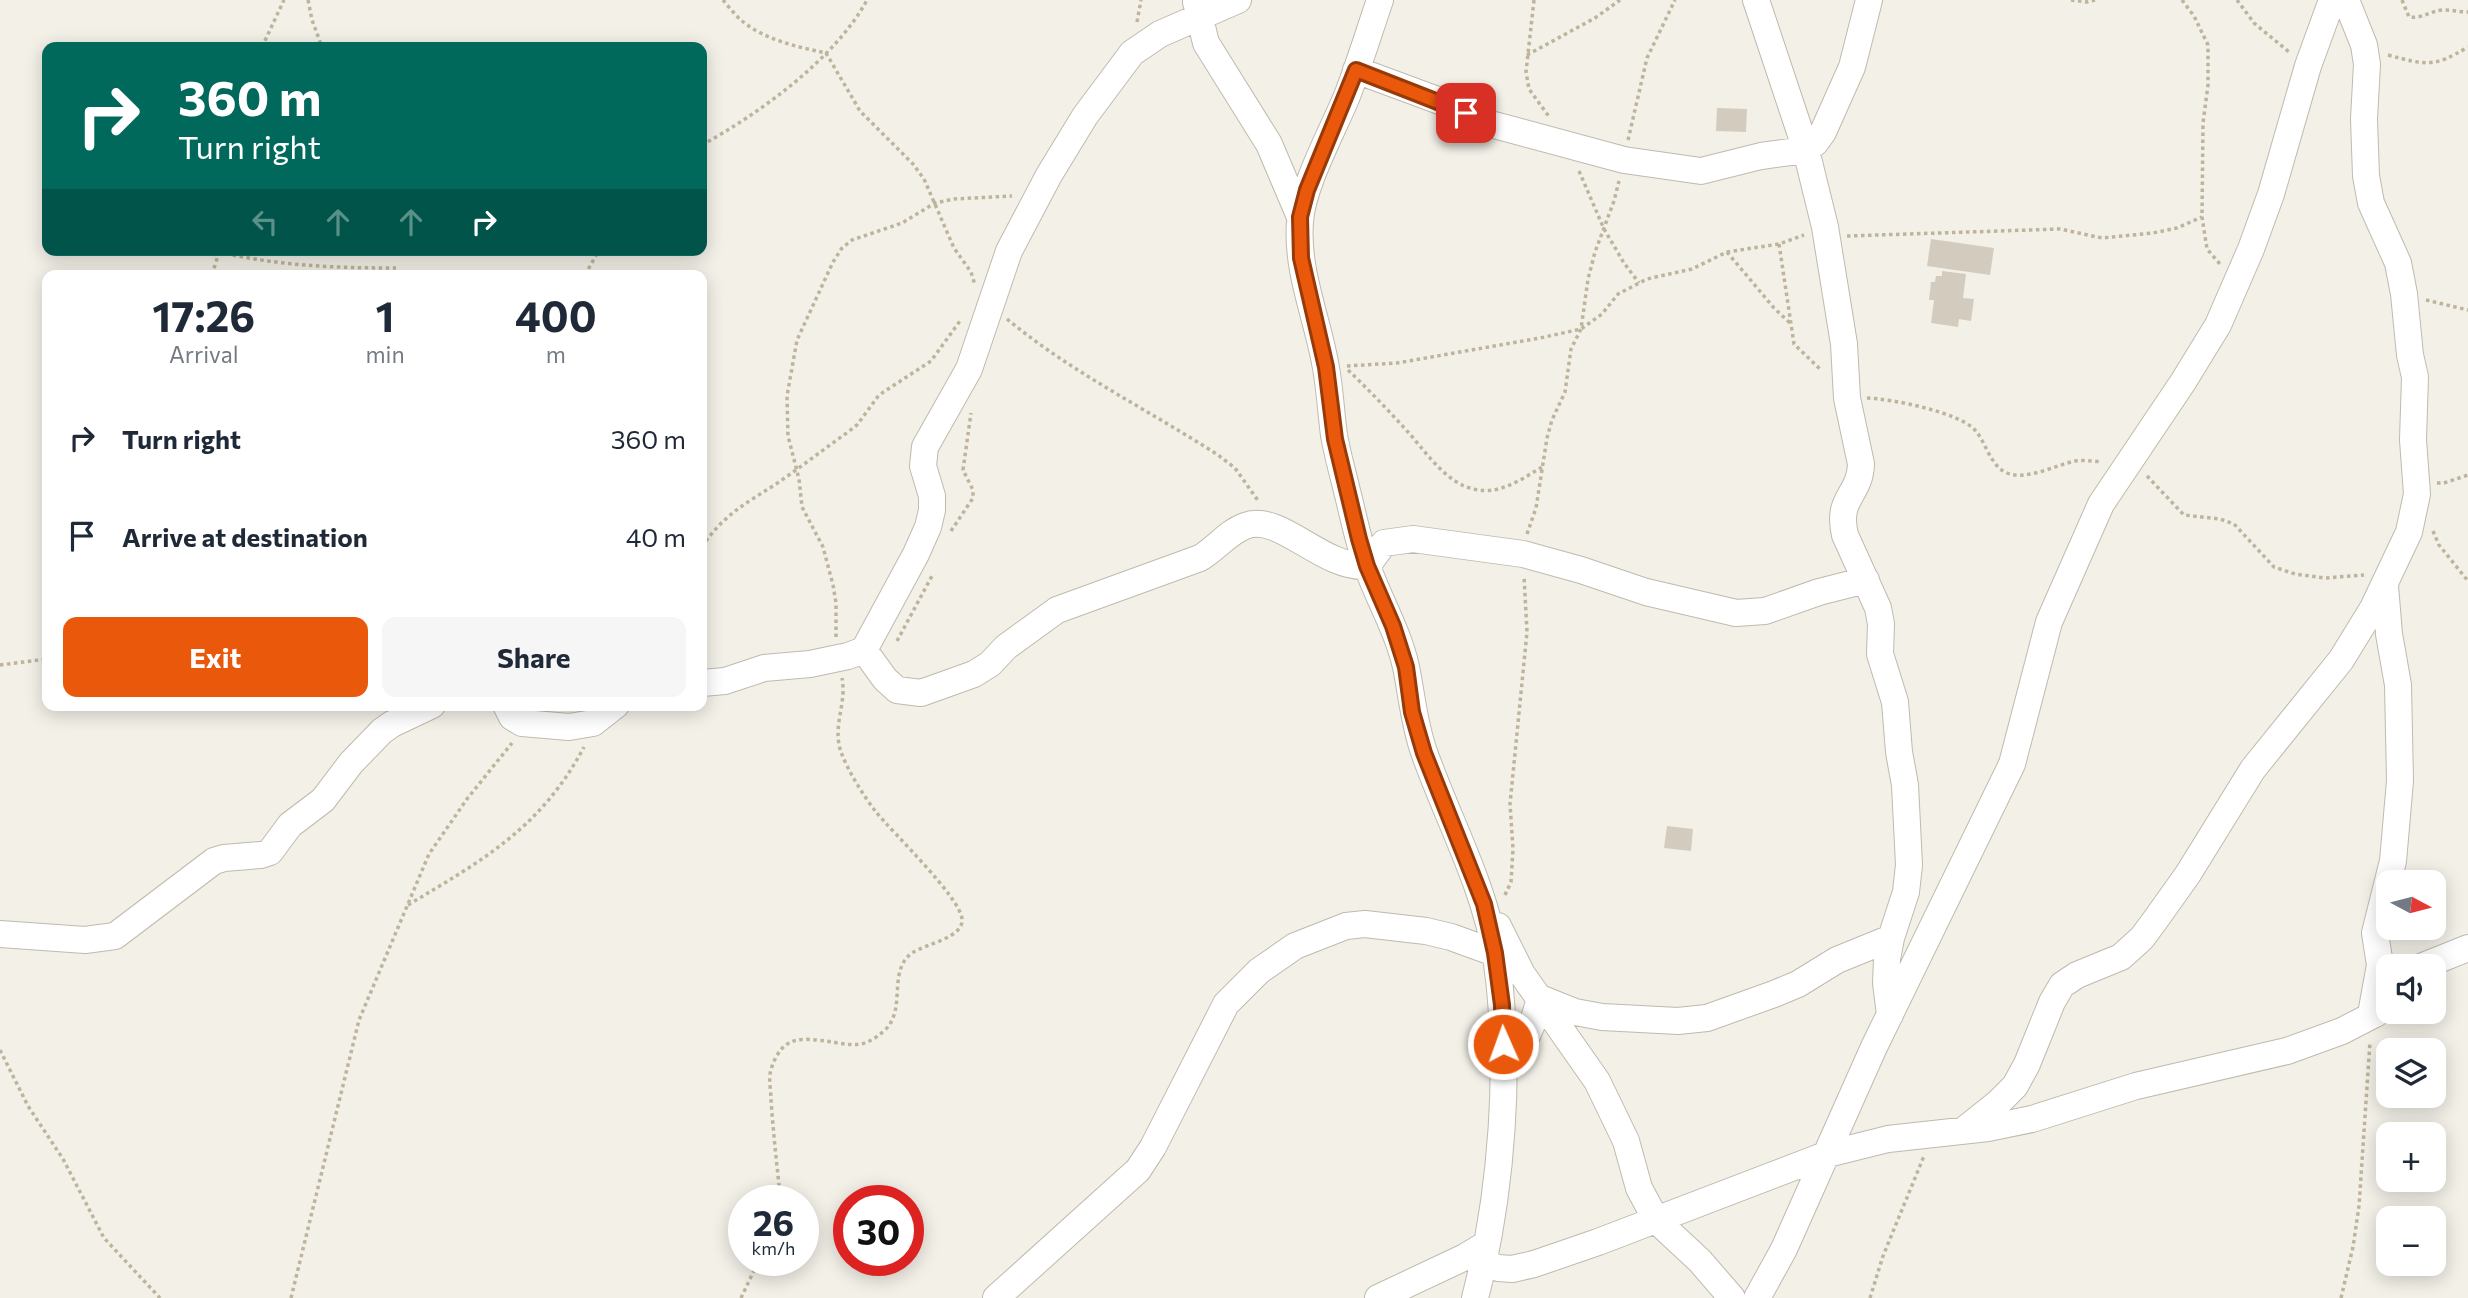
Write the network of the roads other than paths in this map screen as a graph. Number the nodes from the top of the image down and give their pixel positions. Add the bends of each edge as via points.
1 (1238, 0) edge
2 (1380, 0) edge
3 (1756, 0) edge
4 (1868, 0) edge
5 (2332, 0) edge
6 (2346, 0) edge
7 (1197, 9) edge
8 (1356, 70) junction
9 (1806, 150) junction
10 (1300, 217) junction
11 (1367, 566) junction
12 (2388, 579) junction
13 (1866, 580) junction
14 (864, 650) junction
15 (707, 683) edge
16 (419, 711) edge
17 (509, 711) edge
18 (608, 712) edge
19 (1489, 911) junction
20 (0, 934) edge
21 (1891, 938) junction
22 (2468, 948) edge
23 (1495, 953) junction
24 (2378, 954) edge
25 (2446, 957) edge
26 (1540, 998) junction
27 (2376, 1010) edge
28 (1890, 1015) junction
29 (1504, 1064) junction
30 (1964, 1130) junction
31 (1828, 1154) junction
32 (1656, 1220) junction
33 (1484, 1254) junction
34 (996, 1298) edge
35 (1378, 1298) edge
36 (1475, 1298) edge
37 (1732, 1298) edge
38 (1757, 1298) edge

1 - 7 street
2 - 8 street
3 - 9 street
4 - 9 street via 1848,77 1823,132
5 - 28 street via 2271,194 2218,325 2101,504 2040,650 2012,764
6 - 12 street via 2367,64 2366,176 2371,203 2398,263 2415,377 2417,486 2409,532
7 - 10 street via 1206,43 1269,144
7 - 14 street via 1132,53 1085,116 986,294 969,369 925,447 923,466 933,510 928,527
8 - 9 street via 1483,122 1623,160 1701,171
8 - 10 street
9 - 13 street via 1826,232 1857,443 1860,475 1845,503 1843,525
10 - 11 street via 1301,258 1326,367 1335,439
11 - 13 street via 1384,543 1413,538 1522,554 1646,592 1736,613 1765,611
11 - 14 street via 1329,559 1277,528 1247,524 1200,558 1058,610 974,674 921,693 897,690
11 - 19 street via 1406,667 1424,753
12 - 24 street via 2389,634 2398,685 2400,780 2393,861 2375,933
12 - 30 street via 2341,660 2253,769 2142,938 2121,957 2062,985 2015,1086
13 - 21 street via 1878,608 1880,654 1895,702 1905,785 1909,865 1906,892
14 - 15 street
16 - 20 street via 382,731 323,800 290,825 270,852 214,861 115,936 85,940
17 - 18 street via 527,723 581,726
19 - 23 street
19 - 26 street
21 - 26 street via 1837,960 1798,984 1707,1018 1602,1017
21 - 28 street via 1886,983
22 - 25 street
23 - 29 street
23 - 34 street via 1426,931 1364,924 1346,926 1295,946 1259,971 1226,1003 1138,1170
26 - 29 street via 1529,1035
26 - 32 street via 1597,1081
27 - 30 street via 2342,1031 2287,1051 2137,1086 2032,1119
28 - 31 street
29 - 33 street via 1500,1144
30 - 31 street via 1888,1139
31 - 32 street
31 - 38 street
32 - 33 street via 1512,1269 1498,1268
32 - 37 street
33 - 35 street via 1465,1257
33 - 36 street

